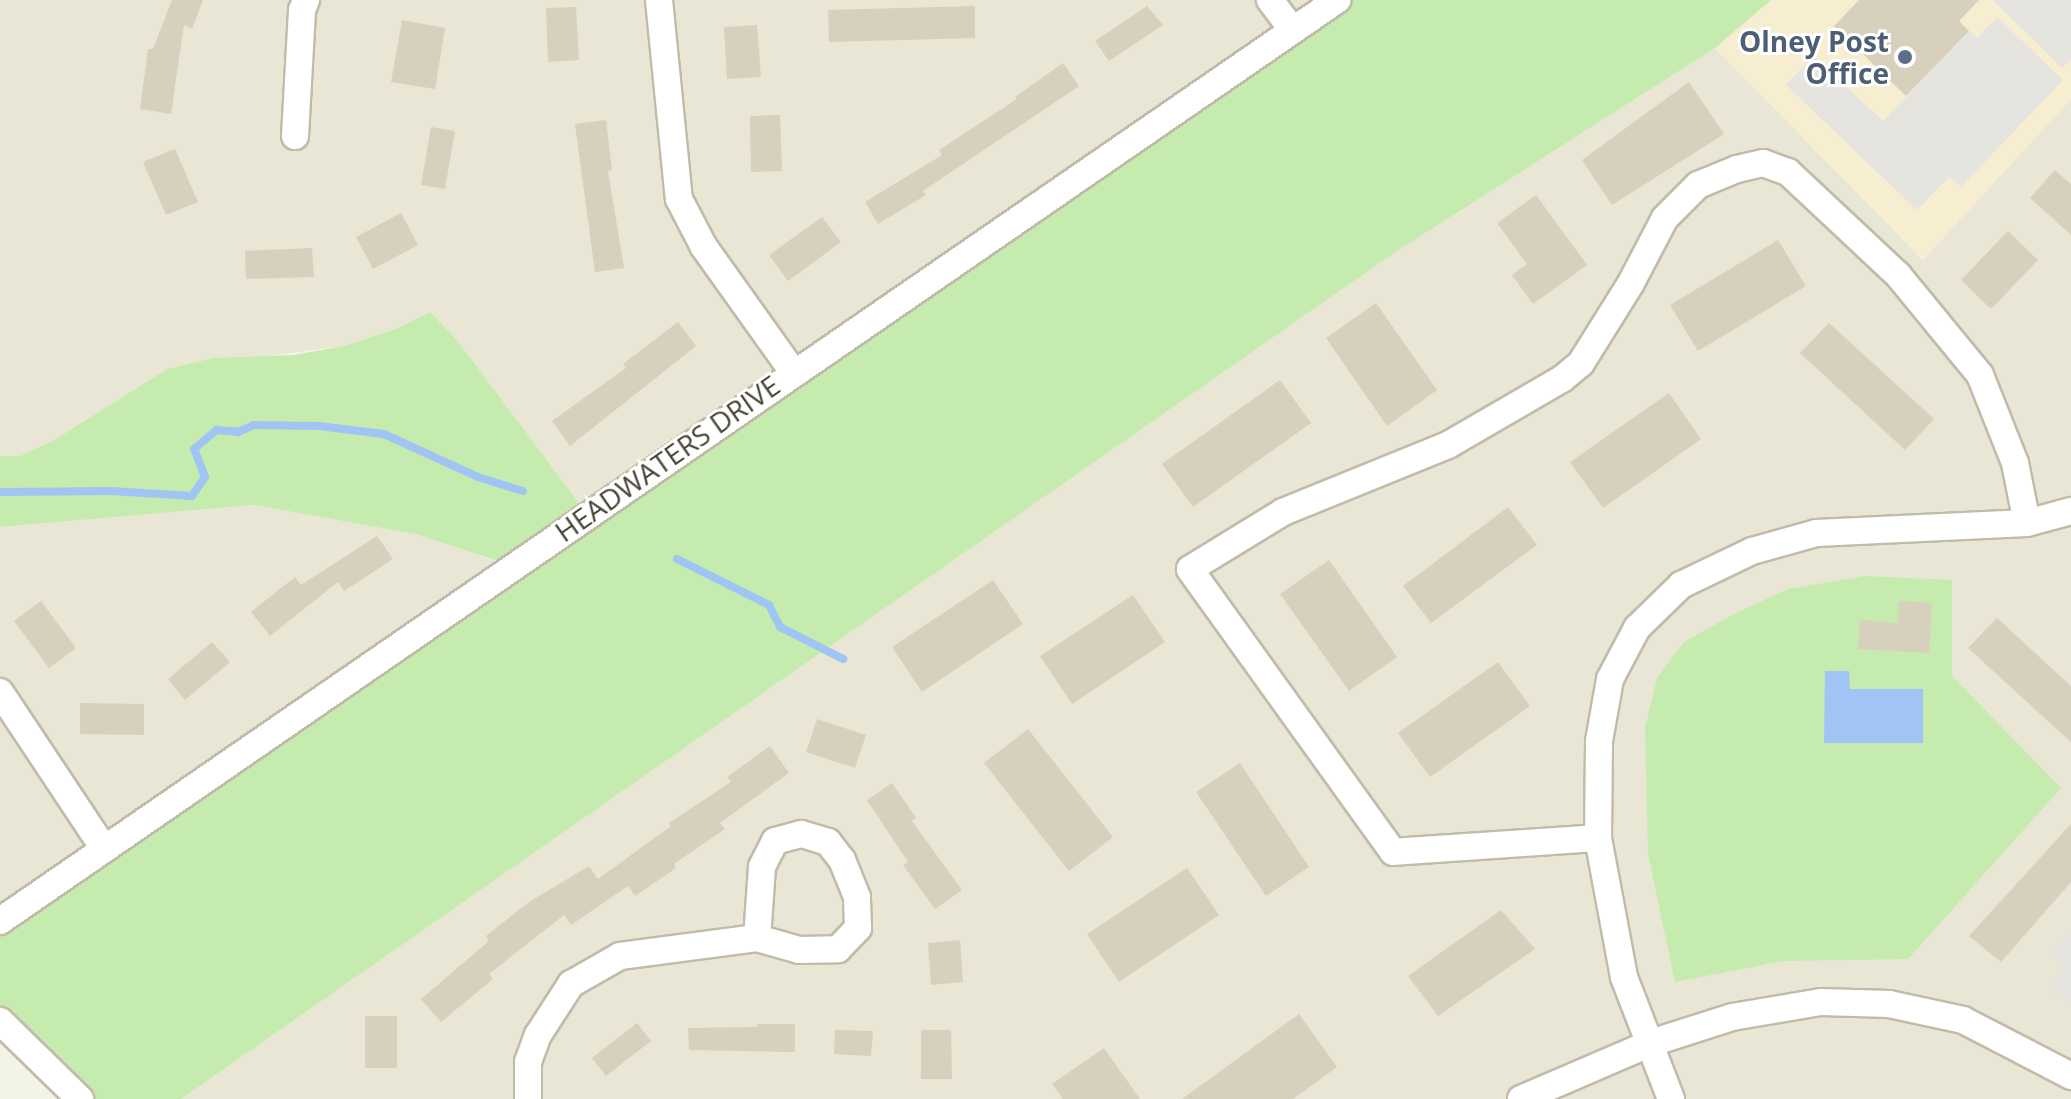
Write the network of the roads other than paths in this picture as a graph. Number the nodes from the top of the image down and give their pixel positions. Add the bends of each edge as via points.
1 (306, 0) edge
2 (659, 0) edge
3 (1270, 0) edge
4 (1337, 0) edge
5 (1291, 28) junction
6 (295, 136) dead end
7 (793, 372) junction
8 (2071, 511) edge
9 (2027, 523) junction
10 (0, 692) edge
11 (1598, 838) junction
12 (103, 847) junction
13 (0, 921) edge
14 (757, 938) junction
15 (0, 1021) edge
16 (1651, 1043) junction
17 (2071, 1076) edge
18 (80, 1099) edge
19 (528, 1099) edge
20 (1521, 1099) edge
21 (1671, 1099) edge

1 - 6 street
2 - 7 street via 679,199 697,237
3 - 5 street
4 - 5 street, HEADWATERS DRIVE
5 - 7 street, HEADWATERS DRIVE
7 - 12 street, HEADWATERS DRIVE
8 - 9 street
9 - 11 street via 1816,533 1752,551 1681,585 1637,628 1610,679 1599,741
9 - 11 street via 2015,463 1980,375 1898,275 1788,172 1763,163 1698,185 1665,218 1581,363 1562,379 1448,445 1283,512 1190,569 1393,852
10 - 12 street
11 - 16 street via 1624,977
12 - 13 street, HEADWATERS DRIVE
14 - 14 street via 799,950 838,949 858,928 857,897 828,842 801,834 775,841 762,867
14 - 19 street via 620,956 571,984 538,1035 528,1062
15 - 18 street
16 - 17 street via 1732,1017 1821,1002 1889,1004 1963,1020
16 - 20 street
16 - 21 street

